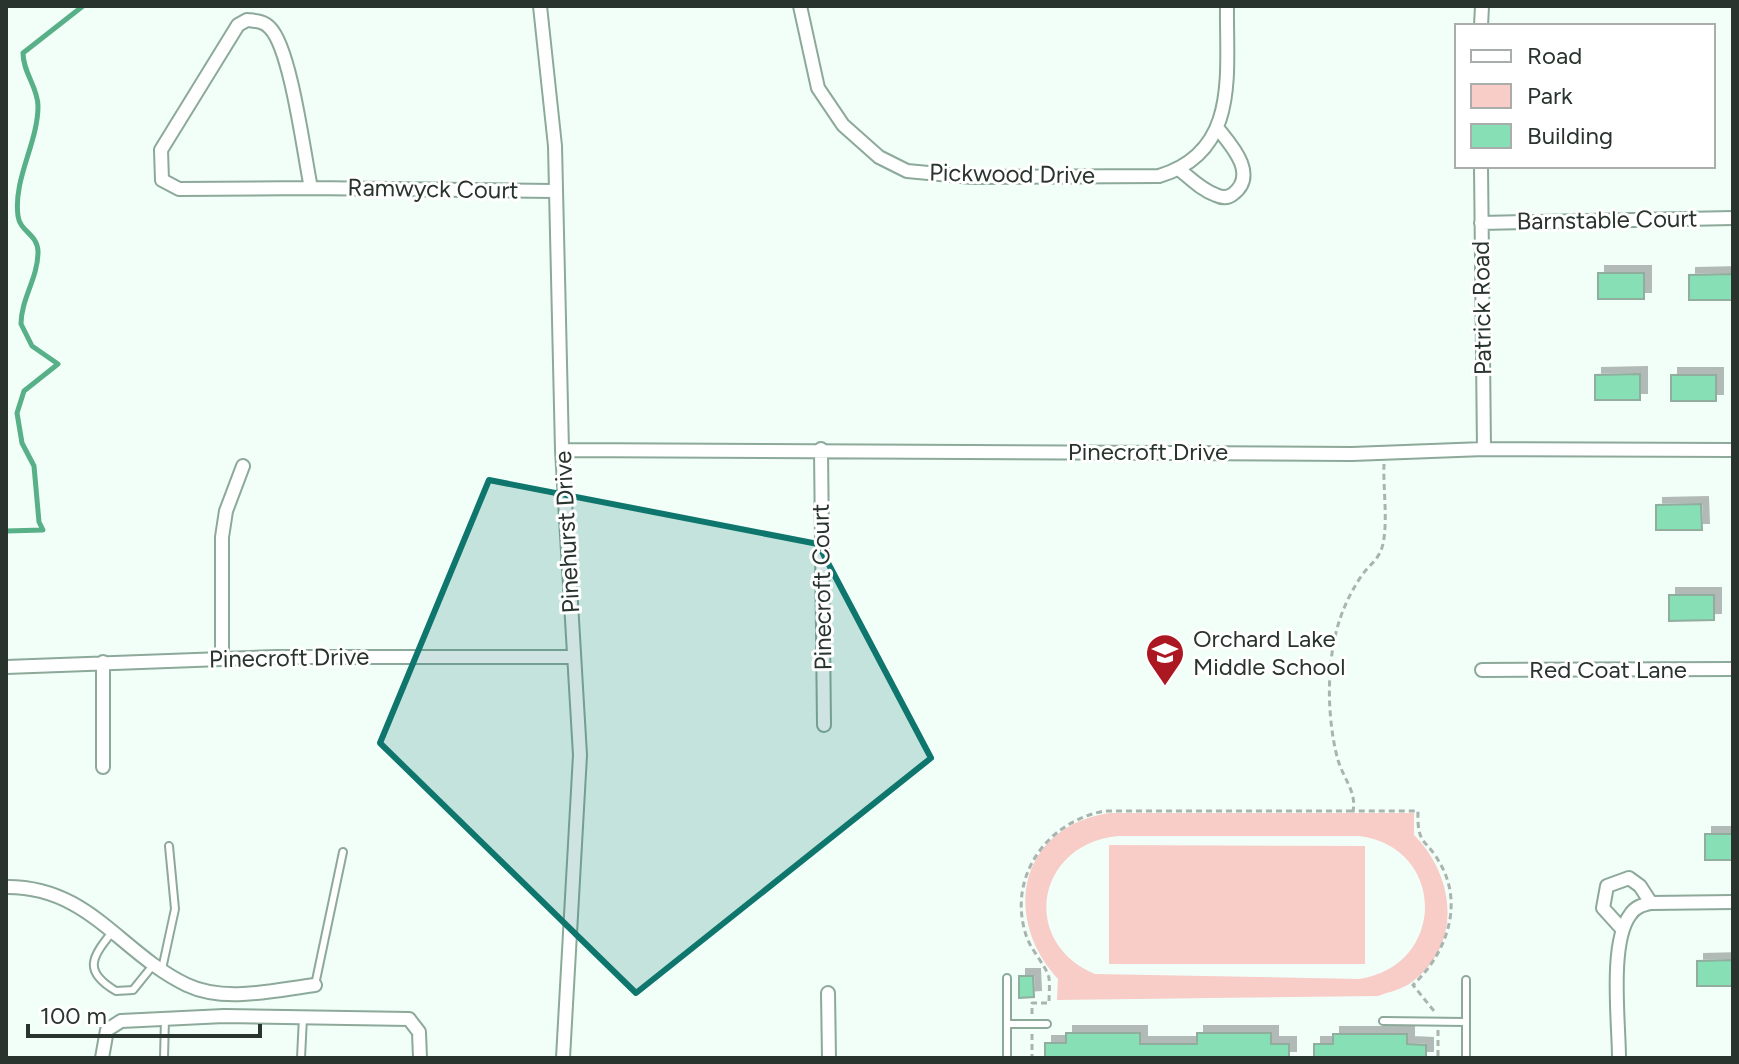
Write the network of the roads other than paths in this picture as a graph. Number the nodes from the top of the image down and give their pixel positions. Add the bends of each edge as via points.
1 (540, 6) edge
2 (800, 6) edge
3 (1227, 6) edge
4 (1219, 130) junction
5 (1481, 168) edge
6 (1180, 170) junction
7 (311, 188) junction
8 (555, 191) junction
9 (1733, 218) edge
10 (1481, 223) junction
11 (821, 449) junction
12 (1484, 449) junction
13 (562, 450) junction
14 (1733, 450) edge
15 (243, 466) dead end
16 (573, 657) junction
17 (222, 658) junction
18 (103, 662) junction
19 (6, 667) edge
20 (1733, 669) edge
21 (1482, 670) dead end
22 (824, 725) dead end
23 (103, 767) dead end
24 (169, 846) dead end
25 (343, 852) dead end
26 (6, 887) edge
27 (1733, 902) edge
28 (1651, 903) junction
29 (1622, 929) junction
30 (113, 931) junction
31 (158, 966) junction
32 (1007, 978) dead end
33 (1466, 980) dead end
34 (315, 985) joint
35 (828, 993) dead end
36 (303, 1017) junction
37 (165, 1019) junction
38 (1383, 1021) dead end
39 (1466, 1022) junction
40 (1007, 1024) junction
41 (1047, 1024) dead end
42 (102, 1058) edge
43 (164, 1058) edge
44 (301, 1058) edge
45 (420, 1058) edge
46 (563, 1058) edge
47 (829, 1058) edge
48 (1007, 1058) edge
49 (1466, 1058) edge
50 (1619, 1058) edge

1 - 8 street, Pinehurst Drive
2 - 6 street, Pickwood Drive via 818,88 843,125 879,157 907,171 972,177 1159,176
3 - 4 street via 1225,101
4 - 6 street
4 - 6 street via 1243,169 1237,191 1218,196
5 - 10 street, Patrick Road
7 - 7 street, Ramwyck Court via 284,53 271,29 247,20 238,25 161,150 162,180 179,189
7 - 8 street, Ramwyck Court
8 - 13 street, Pinehurst Drive
9 - 10 street, Barnstable Court
10 - 12 street, Patrick Road
11 - 12 street, Pinecroft Drive
11 - 13 street, Pinecroft Drive
11 - 22 street, Pinecroft Court
12 - 14 street, Pinecroft Drive
13 - 16 street, Pinehurst Drive
15 - 17 street via 222,537
16 - 17 street, Pinecroft Drive
16 - 46 street, Pinehurst Drive via 580,755
17 - 18 street, Pinecroft Drive
18 - 19 street, Pinecroft Drive
18 - 23 street
20 - 21 street, Red Coat Lane
24 - 31 lane via 175,909
25 - 34 lane
26 - 30 street via 52,893 81,906
27 - 28 street
28 - 29 street via 1630,914
28 - 29 street via 1629,878 1607,886 1603,908
29 - 50 street
30 - 31 street
30 - 31 lane via 96,952 93,969 99,979 116,991 133,990
31 - 34 street via 188,986 215,993
32 - 40 lane
33 - 39 lane
35 - 47 street
36 - 37 street
36 - 44 lane
36 - 45 street via 409,1019 419,1032
37 - 42 street via 114,1024 104,1037
37 - 43 lane
38 - 39 lane
39 - 49 lane
40 - 41 lane
40 - 48 lane

